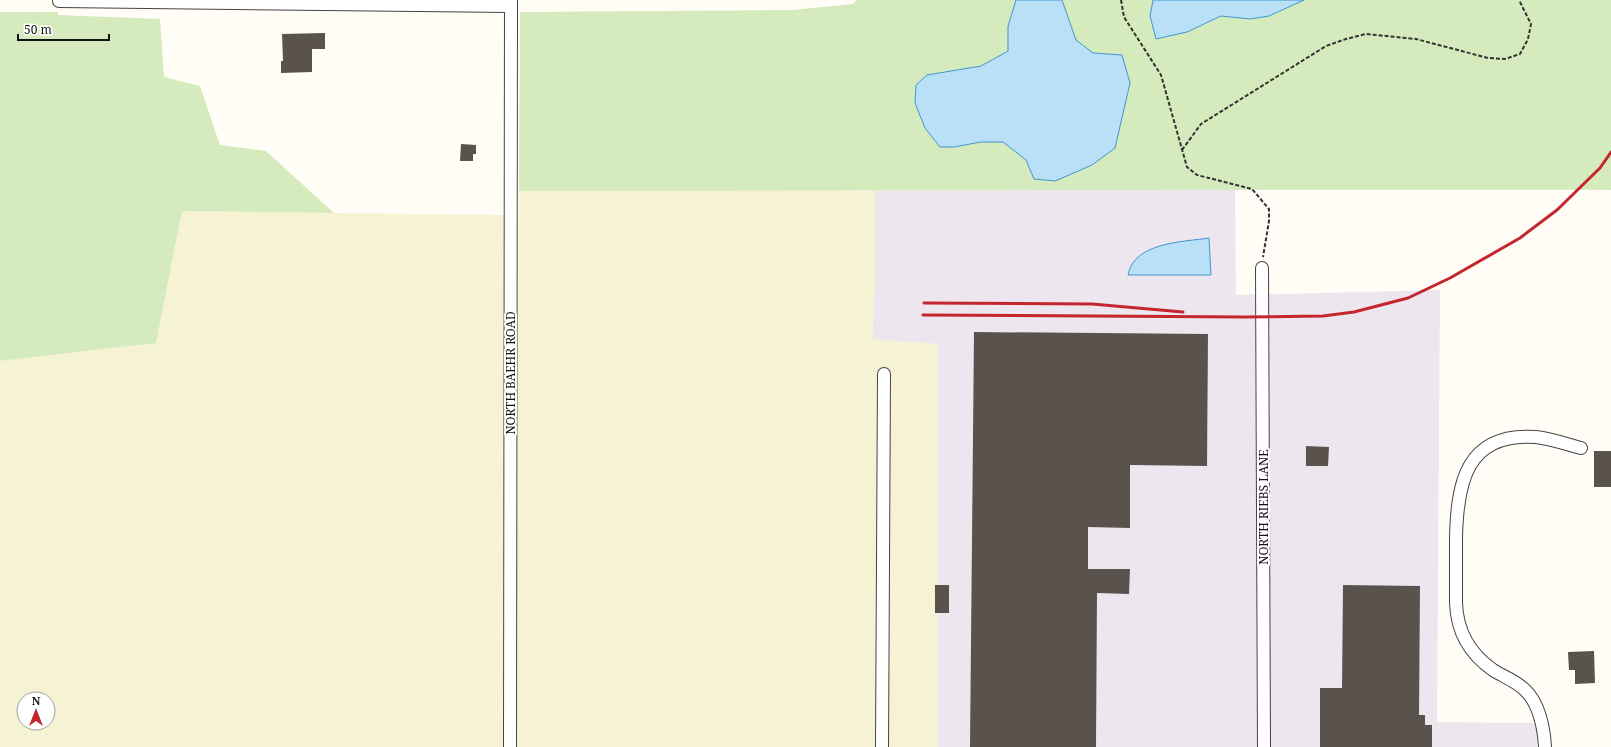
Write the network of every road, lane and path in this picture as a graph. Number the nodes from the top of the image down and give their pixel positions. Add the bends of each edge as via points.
1 (1121, 0) edge
2 (1519, 0) edge
3 (59, 2) dead end
4 (511, 3) edge
5 (1182, 150) junction
6 (1262, 268) joint
7 (884, 374) dead end
8 (1581, 448) dead end
9 (510, 747) edge
10 (882, 747) edge
11 (1264, 747) edge
12 (1545, 747) edge

1 - 5 path via 1124,17 1161,75
2 - 5 path via 1531,24 1528,39 1520,54 1505,59 1488,58 1416,39 1390,35 1366,34 1346,39 1326,46 1200,124
3 - 4 street
4 - 9 street, NORTH BAEHR ROAD
5 - 6 path via 1187,167 1197,175 1252,189 1269,209
6 - 11 street, NORTH RIEBS LANE
7 - 10 street
8 - 12 street via 1556,440 1536,438 1504,440 1489,446 1473,459 1468,468 1460,488 1457,511 1456,614 1461,632 1478,658 1526,691 1540,719

